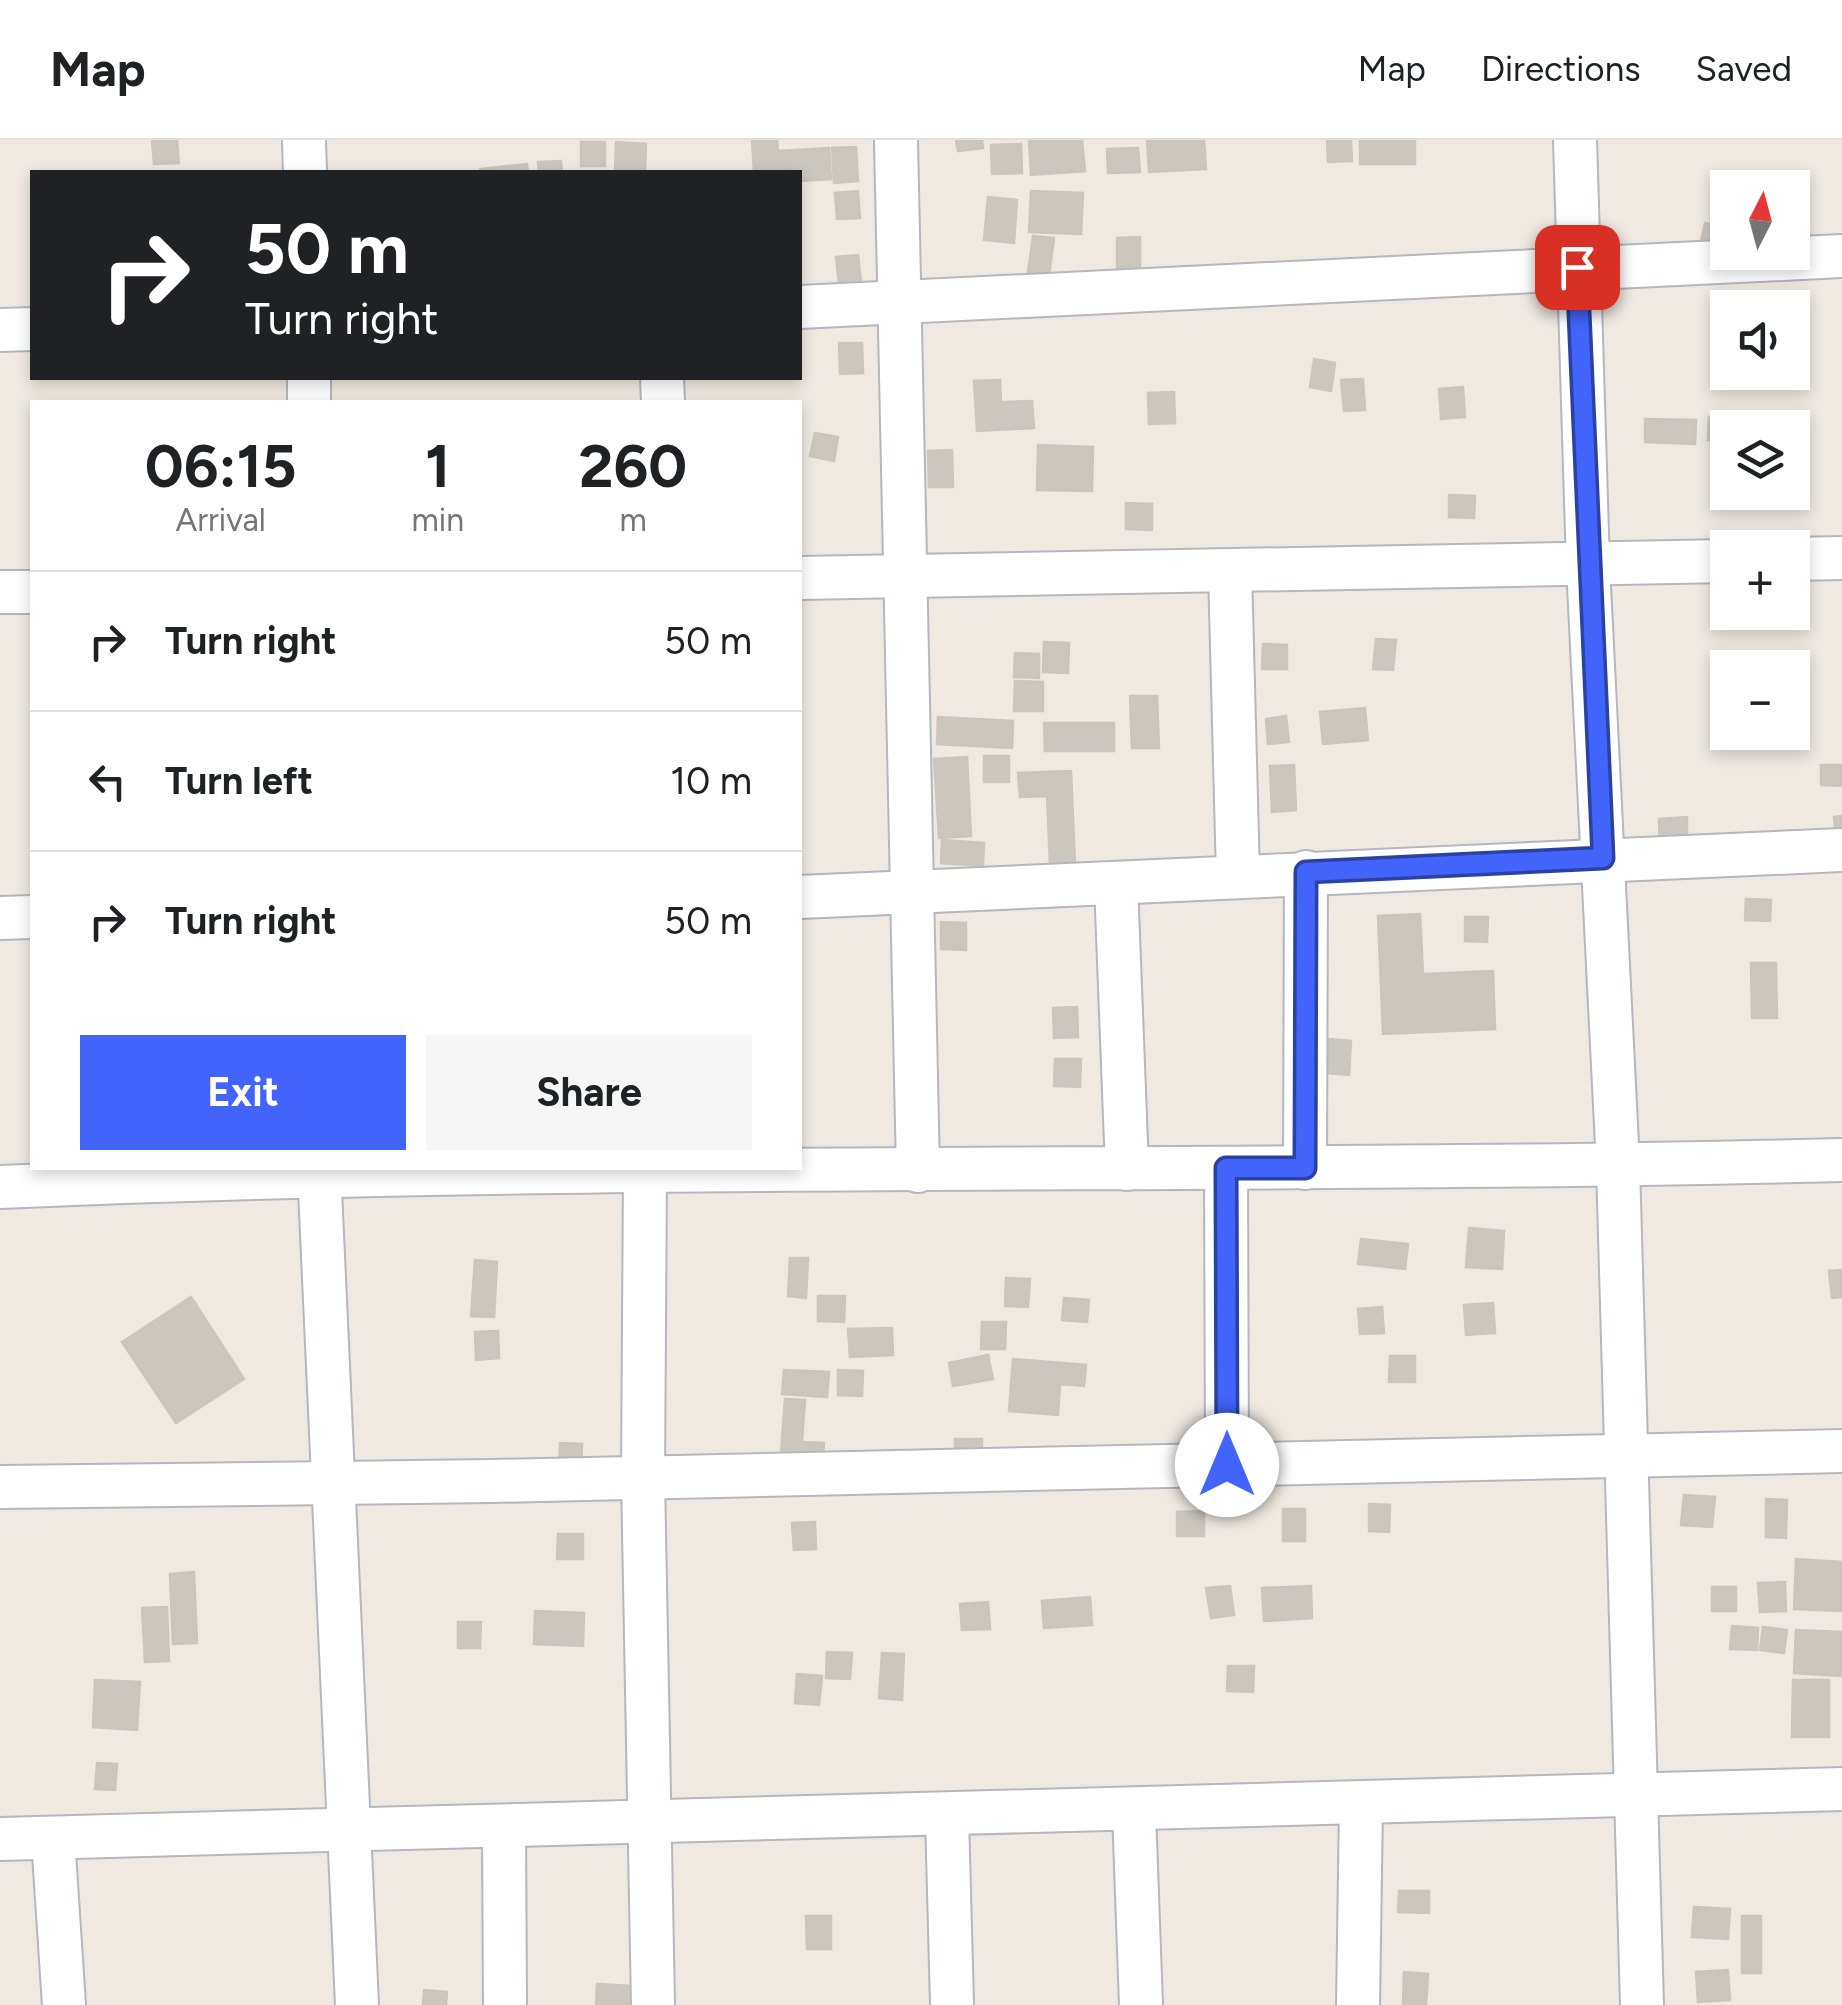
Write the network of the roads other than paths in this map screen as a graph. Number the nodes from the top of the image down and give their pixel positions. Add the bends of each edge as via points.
1 (304, 140) edge
2 (896, 140) edge
3 (1574, 140) edge
4 (304, 170) edge
5 (1842, 256) edge
6 (1577, 267) junction
7 (902, 302) junction
8 (802, 306) edge
9 (30, 329) edge
10 (0, 330) edge
11 (1842, 558) edge
12 (1810, 559) edge
13 (1710, 562) edge
14 (1588, 566) junction
15 (1230, 571) junction
16 (906, 576) junction
17 (802, 578) edge
18 (0, 592) edge
19 (30, 592) edge
20 (1842, 850) edge
21 (1603, 858) junction
22 (1306, 872) junction
23 (1238, 876) junction
24 (1116, 882) junction
25 (911, 893) junction
26 (802, 898) edge
27 (30, 917) edge
28 (0, 918) edge
29 (1842, 1160) edge
30 (1618, 1166) junction
31 (1226, 1168) junction
32 (1305, 1168) junction
33 (1126, 1169) junction
34 (318, 1170) edge
35 (645, 1172) junction
36 (918, 1172) junction
37 (0, 1186) edge
38 (1842, 1451) edge
39 (1624, 1456) junction
40 (1227, 1465) junction
41 (643, 1478) junction
42 (330, 1483) junction
43 (0, 1488) edge
44 (1842, 1789) edge
45 (1634, 1797) junction
46 (1361, 1805) junction
47 (1134, 1811) junction
48 (946, 1816) junction
49 (648, 1824) junction
50 (504, 1827) junction
51 (347, 1830) junction
52 (53, 1838) junction
53 (0, 1839) edge
54 (64, 2005) edge
55 (357, 2005) edge
56 (505, 2005) edge
57 (653, 2005) edge
58 (952, 2005) edge
59 (1141, 2005) edge
60 (1358, 2005) edge
61 (1642, 2005) edge

1 - 4 street
2 - 7 street
3 - 6 street
5 - 6 street
6 - 7 street
6 - 14 street
7 - 8 street
7 - 16 street
9 - 10 street
11 - 12 street
13 - 14 street
14 - 15 street
14 - 21 street
15 - 16 street
15 - 23 street
16 - 17 street
16 - 25 street
18 - 19 street
20 - 21 street
21 - 22 street
21 - 30 street
22 - 23 street
22 - 32 street
23 - 24 street
24 - 25 street
24 - 33 street
25 - 26 street
25 - 36 street
27 - 28 street
29 - 30 street
30 - 32 street
30 - 39 street
31 - 32 street
31 - 33 street
31 - 40 street
33 - 36 street
34 - 35 street
34 - 37 street
34 - 42 street
35 - 36 street
35 - 41 street
38 - 39 street
39 - 40 street
39 - 45 street
40 - 41 street
41 - 42 street
41 - 49 street
42 - 43 street
42 - 51 street
44 - 45 street
45 - 46 street
45 - 61 street
46 - 47 street
46 - 60 street
47 - 48 street
47 - 59 street
48 - 49 street
48 - 58 street
49 - 50 street
49 - 57 street
50 - 51 street
50 - 56 street
51 - 52 street
51 - 55 street
52 - 53 street
52 - 54 street

